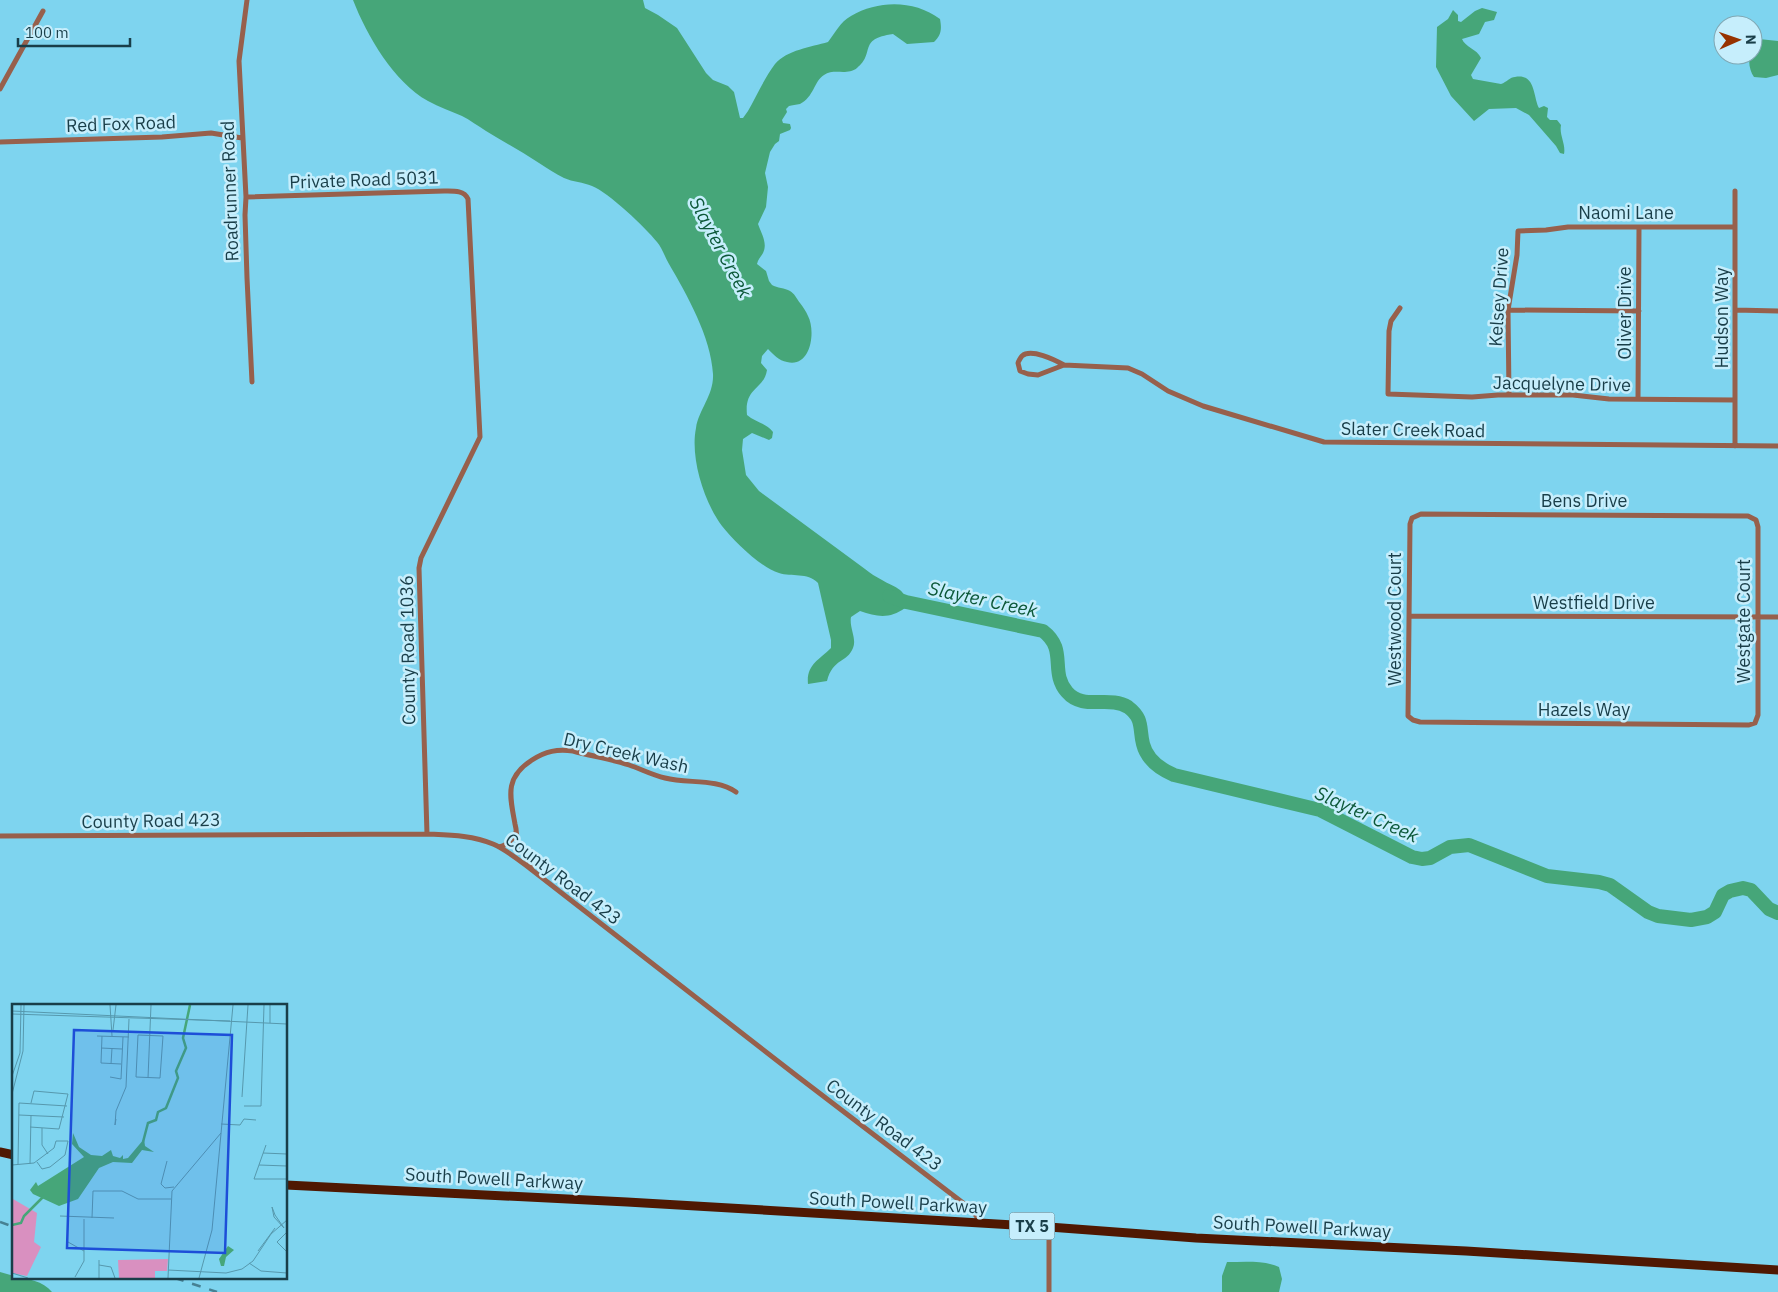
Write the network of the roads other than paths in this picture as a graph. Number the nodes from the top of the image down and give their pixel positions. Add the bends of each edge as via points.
1 (247, 0) edge
2 (43, 11) dead end
3 (0, 89) edge
4 (242, 138) junction
5 (0, 142) edge
6 (1735, 191) dead end
7 (246, 197) junction
8 (470, 210) joint
9 (1735, 226) junction
10 (1639, 227) junction
11 (1518, 231) joint
12 (1400, 308) dead end
13 (1508, 310) junction
14 (1736, 310) junction
15 (1639, 311) junction
16 (1778, 311) edge
17 (1064, 365) junction
18 (252, 382) dead end
19 (1509, 395) junction
20 (1638, 400) junction
21 (1735, 400) junction
22 (1735, 446) junction
23 (1778, 446) edge
24 (1412, 518) joint
25 (1756, 520) joint
26 (1409, 616) junction
27 (1778, 617) edge
28 (1758, 618) junction
29 (1412, 720) joint
30 (1755, 722) joint
31 (736, 792) dead end
32 (516, 832) junction
33 (427, 834) junction
34 (0, 836) edge
35 (499, 847) junction
36 (532, 870) junction
37 (288, 1185) edge
38 (978, 1224) junction
39 (1049, 1227) junction
40 (1778, 1270) edge
41 (1048, 1292) edge

1 - 4 street, Roadrunner Road via 239,61
2 - 3 street
4 - 5 street, Red Fox Road via 211,133
4 - 7 street, Roadrunner Road
6 - 9 street, Hudson Way
7 - 8 street, Private Road 5031 via 455,191 467,196
7 - 18 street, Roadrunner Road
8 - 33 street, County Road 1036 via 480,437 419,568
9 - 10 street, Naomi Lane
9 - 14 street, Hudson Way
10 - 11 street, Naomi Lane
10 - 15 street, Oliver Drive
11 - 13 street, Kelsey Drive
12 - 19 street, Jacquelyne Drive via 1391,321 1389,331 1388,394
13 - 15 street
13 - 19 street, Kelsey Drive
14 - 16 street
14 - 21 street, Hudson Way
15 - 20 street, Oliver Drive
17 - 17 street, Slater Creek Road via 1030,353 1022,356 1018,363 1020,371 1038,375
17 - 22 street, Slater Creek Road via 1128,368 1196,403 1324,442
19 - 20 street, Jacquelyne Drive
20 - 21 street, Jacquelyne Drive
21 - 22 street, Hudson Way
22 - 23 street, Slater Creek Road
24 - 25 street, Bens Drive via 1421,514 1748,516
24 - 26 street, Westwood Court
25 - 28 street, Westgate Court
26 - 28 street, Westfield Drive
26 - 29 street, Westwood Court via 1408,716
27 - 28 street, Westfield Drive
28 - 30 street, Westgate Court via 1758,715
29 - 30 street, Hazels Way via 1749,725
31 - 32 street, Dry Creek Wash via 713,783 662,778 628,765 572,751 552,751 522,767 513,781 510,801
32 - 35 street via 509,843
32 - 36 street, Dry Creek Wash via 519,848 529,860
33 - 34 street, County Road 423
33 - 35 street, County Road 423 via 462,836
35 - 36 street, County Road 423
36 - 38 street, County Road 423 via 971,1209
37 - 38 main road, South Powell Parkway / TX 5
38 - 39 main road, South Powell Parkway / TX 5
39 - 40 main road, South Powell Parkway / TX 5
39 - 41 street

